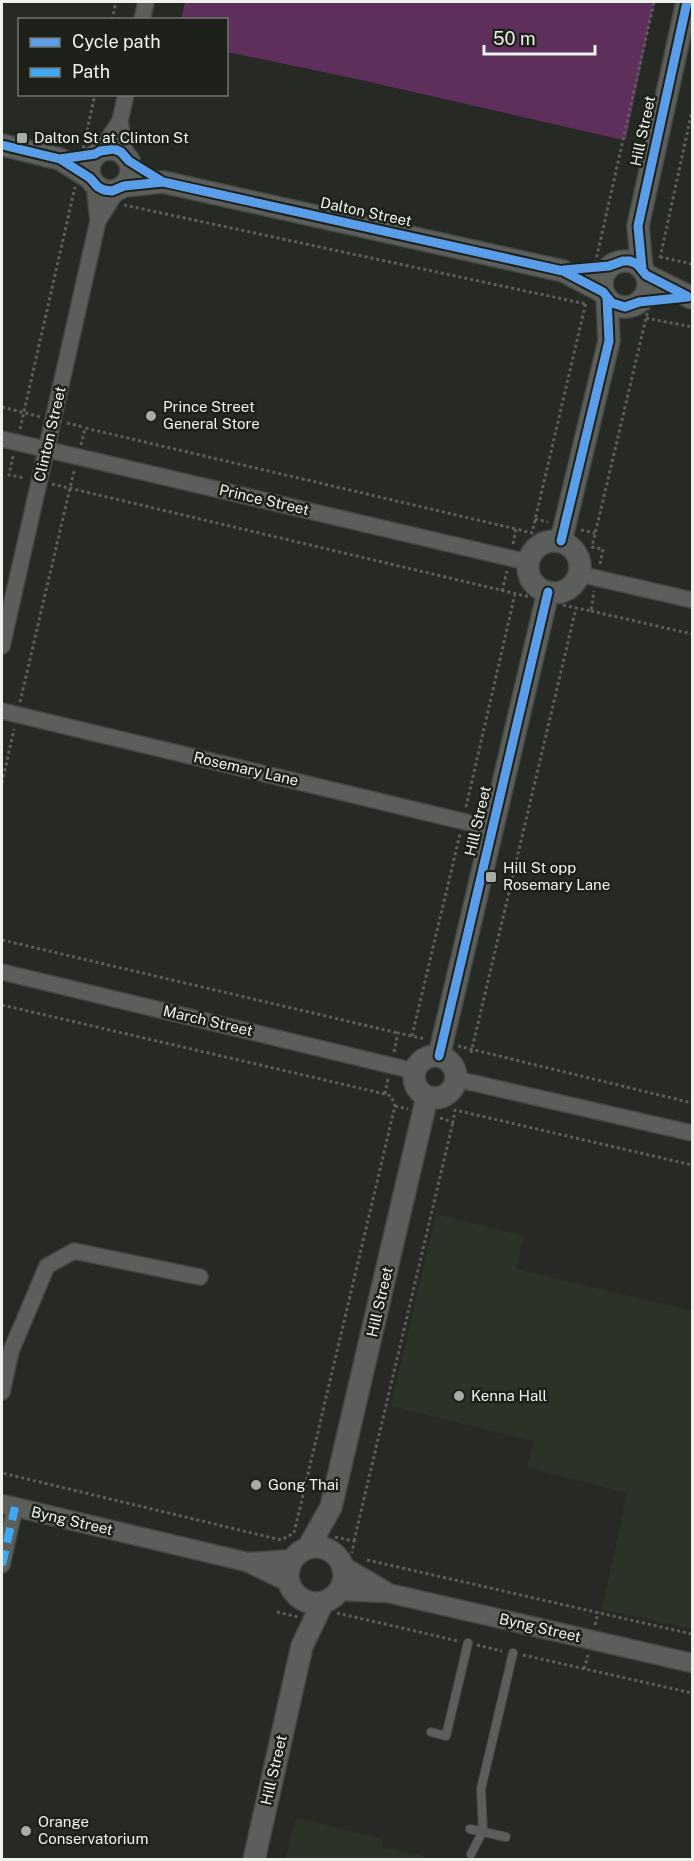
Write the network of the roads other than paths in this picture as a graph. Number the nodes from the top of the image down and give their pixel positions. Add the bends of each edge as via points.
1 (146, 2) edge
2 (687, 2) edge
3 (142, 18) edge
4 (126, 96) edge
5 (120, 121) junction
6 (2, 145) edge
7 (128, 158) junction
8 (90, 165) junction
9 (163, 182) junction
10 (117, 192) junction
11 (98, 221) junction
12 (638, 226) junction
13 (649, 267) junction
14 (601, 282) junction
15 (690, 297) edge
16 (639, 308) junction
17 (609, 341) junction
18 (9, 441) edge
19 (47, 449) junction
20 (561, 541) junction
21 (527, 562) junction
22 (579, 574) junction
23 (547, 597) junction
24 (693, 600) edge
25 (2, 646) edge
26 (2, 711) edge
27 (491, 828) junction
28 (2, 972) edge
29 (441, 1049) junction
30 (414, 1071) junction
31 (456, 1079) junction
32 (426, 1105) junction
33 (693, 1133) edge
34 (201, 1277) dead end
35 (2, 1392) edge
36 (8, 1506) edge
37 (331, 1507) junction
38 (301, 1553) junction
39 (338, 1559) junction
40 (247, 1562) junction
41 (2, 1565) edge
42 (294, 1590) junction
43 (388, 1593) junction
44 (331, 1597) junction
45 (468, 1643) dead end
46 (302, 1646) junction
47 (513, 1653) dead end
48 (693, 1663) edge
49 (431, 1732) dead end
50 (470, 1829) dead end
51 (483, 1831) junction
52 (506, 1837) dead end
53 (471, 1854) dead end
54 (254, 1860) edge

1 - 3 street
2 - 12 main road, Hill Street
4 - 5 street
5 - 7 street
5 - 8 street
6 - 8 main road
7 - 8 main road via 114,149
7 - 9 main road, Dalton Street
7 - 10 main road via 131,175
8 - 10 main road via 104,190
8 - 11 street, Clinton Street
9 - 10 main road, Dalton Street
9 - 14 main road, Dalton Street via 563,270
10 - 11 street, Clinton Street
11 - 19 street, Clinton Street
12 - 13 main road, Hill Street
12 - 14 main road, Hill Street
13 - 14 main road via 630,261
13 - 15 main road
13 - 16 main road, Hill Street via 647,289
14 - 16 main road via 617,306
14 - 17 main road
15 - 16 main road
16 - 17 main road
17 - 20 main road
18 - 19 street, Prince Street
19 - 21 street, Prince Street
19 - 25 street, Clinton Street
20 - 21 main road via 540,544
20 - 22 main road via 577,554
21 - 23 main road via 531,581
22 - 23 main road via 567,589
22 - 24 street
23 - 27 main road, Hill Street
26 - 27 street, Rosemary Lane
27 - 29 main road, Hill Street
28 - 30 street, March Street
29 - 30 main road
29 - 31 main road
30 - 32 main road via 415,1086
31 - 32 main road via 449,1093
31 - 33 street
32 - 37 main road, Hill Street
34 - 35 street via 74,1251 47,1266 11,1351
36 - 40 street, Byng Street
36 - 41 street
37 - 38 main road, Hill Street
37 - 39 main road, Hill Street
38 - 39 main road via 317,1547
38 - 40 street, Byng Street
38 - 42 main road via 288,1575
39 - 43 street, Byng Street
39 - 44 main road via 345,1575
40 - 42 street, Byng Street
42 - 44 main road via 306,1601
42 - 46 main road, Hill Street
43 - 44 street, Byng Street
43 - 48 street, Byng Street
44 - 46 main road, Hill Street
45 - 49 lane via 446,1736
46 - 54 main road, Hill Street
47 - 51 lane via 481,1789
50 - 51 lane
51 - 52 lane
51 - 53 lane

